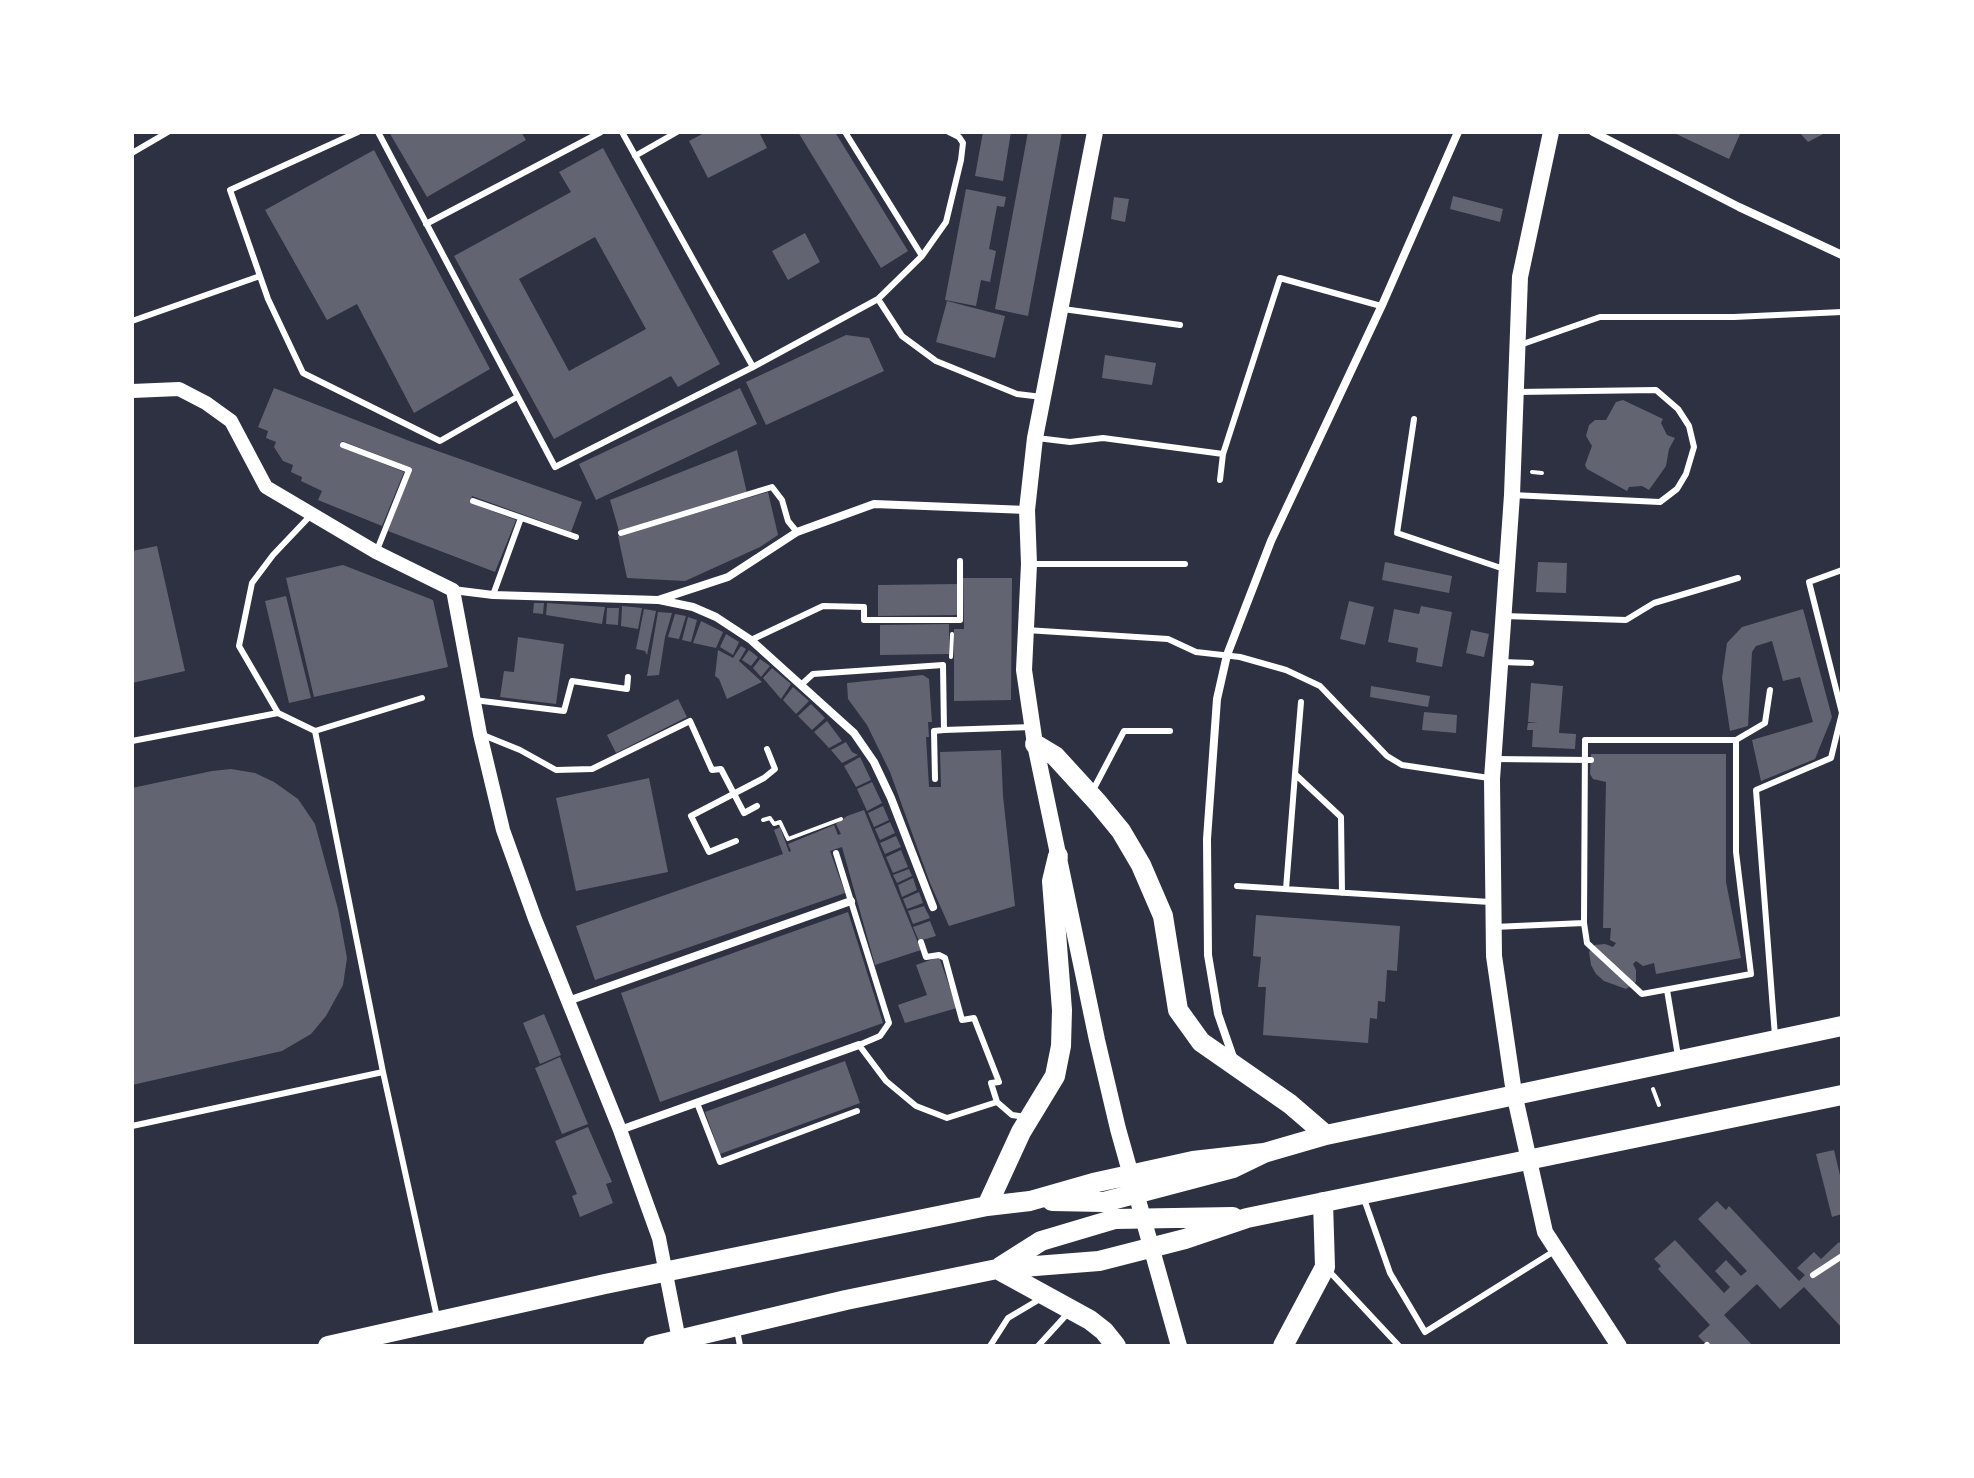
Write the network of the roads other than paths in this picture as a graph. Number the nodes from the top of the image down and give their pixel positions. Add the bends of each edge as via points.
1 (168, 132) edge
2 (358, 132) edge
3 (378, 132) edge
4 (601, 132) edge
5 (622, 132) edge
6 (677, 132) edge
7 (845, 132) edge
8 (949, 132) edge
9 (1095, 132) edge
10 (1458, 132) edge
11 (1551, 132) edge
12 (1593, 132) edge
13 (132, 153) edge
14 (635, 156) junction
15 (426, 224) junction
16 (1842, 255) edge
17 (922, 256) junction
18 (260, 276) junction
19 (878, 299) junction
20 (1381, 306) junction
21 (1060, 308) junction
22 (1842, 312) edge
23 (132, 321) edge
24 (1180, 325) dead end
25 (1517, 346) junction
26 (753, 367) junction
27 (132, 391) edge
28 (1517, 392) junction
29 (517, 397) junction
30 (1042, 397) junction
31 (1414, 419) dead end
32 (1035, 438) junction
33 (343, 445) dead end
34 (1223, 454) junction
35 (1220, 480) dead end
36 (1512, 495) junction
37 (473, 501) dead end
38 (1027, 510) junction
39 (311, 515) junction
40 (521, 518) junction
41 (797, 532) junction
42 (621, 533) dead end
43 (576, 537) dead end
44 (376, 552) junction
45 (960, 561) dead end
46 (1029, 564) junction
47 (1185, 564) dead end
48 (1508, 570) junction
49 (1842, 570) edge
50 (1738, 578) dead end
51 (453, 590) junction
52 (493, 595) junction
53 (658, 600) junction
54 (1504, 616) junction
55 (1024, 629) junction
56 (751, 640) junction
57 (1227, 655) junction
58 (1501, 662) junction
59 (1531, 663) dead end
60 (628, 677) dead end
61 (802, 684) junction
62 (1770, 690) dead end
63 (422, 698) dead end
64 (474, 700) junction
65 (1301, 702) dead end
66 (278, 713) junction
67 (944, 730) junction
68 (315, 731) junction
69 (1170, 731) dead end
70 (480, 734) junction
71 (1034, 736) junction
72 (1736, 740) junction
73 (132, 741) edge
74 (767, 749) dead end
75 (1494, 759) junction
76 (1588, 760) junction
77 (1295, 774) junction
78 (935, 779) dead end
79 (1492, 779) junction
80 (734, 793) junction
81 (1091, 795) junction
82 (757, 806) road end
83 (736, 841) dead end
84 (836, 853) dead end
85 (1058, 856) junction
86 (1237, 886) dead end
87 (1286, 889) junction
88 (1342, 893) junction
89 (851, 901) junction
90 (1494, 902) junction
91 (933, 907) dead end
92 (1584, 923) junction
93 (1494, 927) junction
94 (921, 942) dead end
95 (1667, 990) junction
96 (568, 1001) junction
97 (1842, 1026) edge
98 (1775, 1040) junction
99 (859, 1045) junction
100 (1678, 1060) junction
101 (1237, 1068) junction
102 (383, 1072) junction
103 (1514, 1093) junction
104 (1842, 1095) edge
105 (997, 1102) junction
106 (697, 1103) junction
107 (857, 1111) dead end
108 (1031, 1118) junction
109 (132, 1126) edge
110 (620, 1130) junction
111 (1326, 1135) junction
112 (1529, 1159) junction
113 (1362, 1194) junction
114 (1323, 1202) junction
115 (987, 1206) junction
116 (1247, 1218) junction
117 (1556, 1250) junction
118 (1842, 1256) edge
119 (1325, 1267) junction
120 (997, 1269) junction
121 (664, 1273) junction
122 (1813, 1275) dead end
123 (1047, 1295) junction
124 (1071, 1309) junction
125 (439, 1323) junction
126 (738, 1336) edge
127 (679, 1340) junction
128 (328, 1346) edge
129 (653, 1346) edge
130 (990, 1346) edge
131 (1038, 1346) edge
132 (1116, 1346) edge
133 (1179, 1346) edge
134 (1283, 1346) edge
135 (1399, 1346) edge
136 (1619, 1346) edge

1 - 13 lane
2 - 18 lane via 230,190
3 - 15 lane
4 - 15 lane
5 - 14 lane
6 - 14 lane
7 - 17 lane
8 - 17 lane via 963,143 961,160 946,222
9 - 21 main road
10 - 20 street
11 - 25 main road via 1520,277
12 - 16 street
14 - 26 lane
15 - 29 lane
17 - 19 lane
18 - 23 lane
18 - 29 lane via 303,373 440,441
19 - 26 lane
19 - 30 lane via 902,336 936,361 1017,394
20 - 34 lane via 1280,278
20 - 57 street via 1271,541
21 - 24 lane
21 - 30 main road
22 - 25 lane via 1600,317
25 - 28 main road
26 - 29 lane via 555,467
27 - 39 street via 179,389 206,403 231,421 266,487
28 - 36 main road
28 - 36 lane via 1656,390 1678,409 1694,447 1677,489 1660,502
30 - 32 main road
31 - 48 lane via 1397,533
32 - 34 lane via 1103,438
32 - 38 main road
33 - 44 lane via 409,470
34 - 35 lane
36 - 48 main road
37 - 40 lane
38 - 41 street via 874,504
38 - 46 main road
39 - 44 street
39 - 66 lane via 252,583 239,646
40 - 43 lane
40 - 52 lane
41 - 42 lane via 772,487
41 - 53 street via 728,577
44 - 51 street
45 - 56 lane via 960,620 864,620 864,607 823,606
46 - 47 lane
46 - 55 main road
48 - 54 main road
49 - 98 lane via 1809,582 1842,713 1831,758 1756,790
50 - 54 lane via 1654,603 1626,620
51 - 52 street
51 - 64 street
52 - 53 street
53 - 56 street via 693,607
54 - 58 main road
55 - 57 lane via 1168,639 1196,652
55 - 71 main road
56 - 61 street
57 - 79 lane via 1286,670 1320,686 1402,765
57 - 101 street via 1217,699 1207,839 1208,955 1218,1014
58 - 59 lane
58 - 75 main road
60 - 64 lane via 627,689 572,681 564,711
61 - 67 lane via 813,674 943,665
61 - 91 street via 854,733 874,762
62 - 72 lane via 1765,723
63 - 68 lane
64 - 70 street
65 - 77 lane
66 - 68 lane
66 - 73 lane
67 - 71 lane
67 - 78 lane via 934,731
68 - 102 lane
69 - 81 lane via 1124,731
70 - 80 lane via 556,770 592,769 690,721 712,770 721,769
70 - 96 street via 503,830
71 - 81 main road
71 - 85 main road
72 - 76 lane via 1585,740
72 - 95 lane via 1736,852 1751,974
74 - 80 lane via 775,769
75 - 76 lane
75 - 79 main road
76 - 92 lane
77 - 87 lane
77 - 88 lane via 1341,817
79 - 90 main road
80 - 82 lane via 744,813
80 - 83 lane via 691,816 709,852
81 - 101 main road via 1121,831 1153,888 1178,1010 1201,1042
84 - 89 lane
85 - 108 main road via 1052,881 1061,1046 1055,1076
85 - 133 main road via 1118,1129
86 - 87 lane
87 - 88 lane
88 - 90 lane
89 - 96 street
89 - 99 lane via 889,1023 880,1036
90 - 93 main road
92 - 93 lane
92 - 95 lane via 1587,943 1642,994
93 - 103 main road
94 - 105 lane via 926,957 945,958 962,1020 974,1018 999,1082 991,1083
95 - 100 lane
96 - 110 street
97 - 98 main road
98 - 100 main road
99 - 105 lane via 886,1081 916,1106 947,1118
99 - 106 street
100 - 103 main road
101 - 111 main road
102 - 109 lane
102 - 125 lane
103 - 111 main road
103 - 112 main road
104 - 112 main road
105 - 108 lane via 1012,1115
106 - 107 lane via 720,1162
106 - 110 street
108 - 115 main road
110 - 121 street via 659,1238
111 - 115 main road via 1264,1153 1193,1161 1030,1201
112 - 113 main road
112 - 117 main road via 1545,1232
113 - 114 main road
113 - 117 lane via 1390,1273 1425,1332
114 - 116 main road
114 - 119 main road
115 - 121 main road
116 - 120 main road via 1099,1261
116 - 120 main road via 1115,1219 1041,1241
117 - 136 main road
118 - 122 lane
119 - 134 main road
119 - 135 lane
120 - 123 main road
120 - 126 main road
121 - 125 main road
121 - 127 street
123 - 124 main road
123 - 130 lane via 1008,1318
124 - 131 lane
124 - 132 main road
125 - 128 main road
126 - 127 main road
127 - 129 main road

